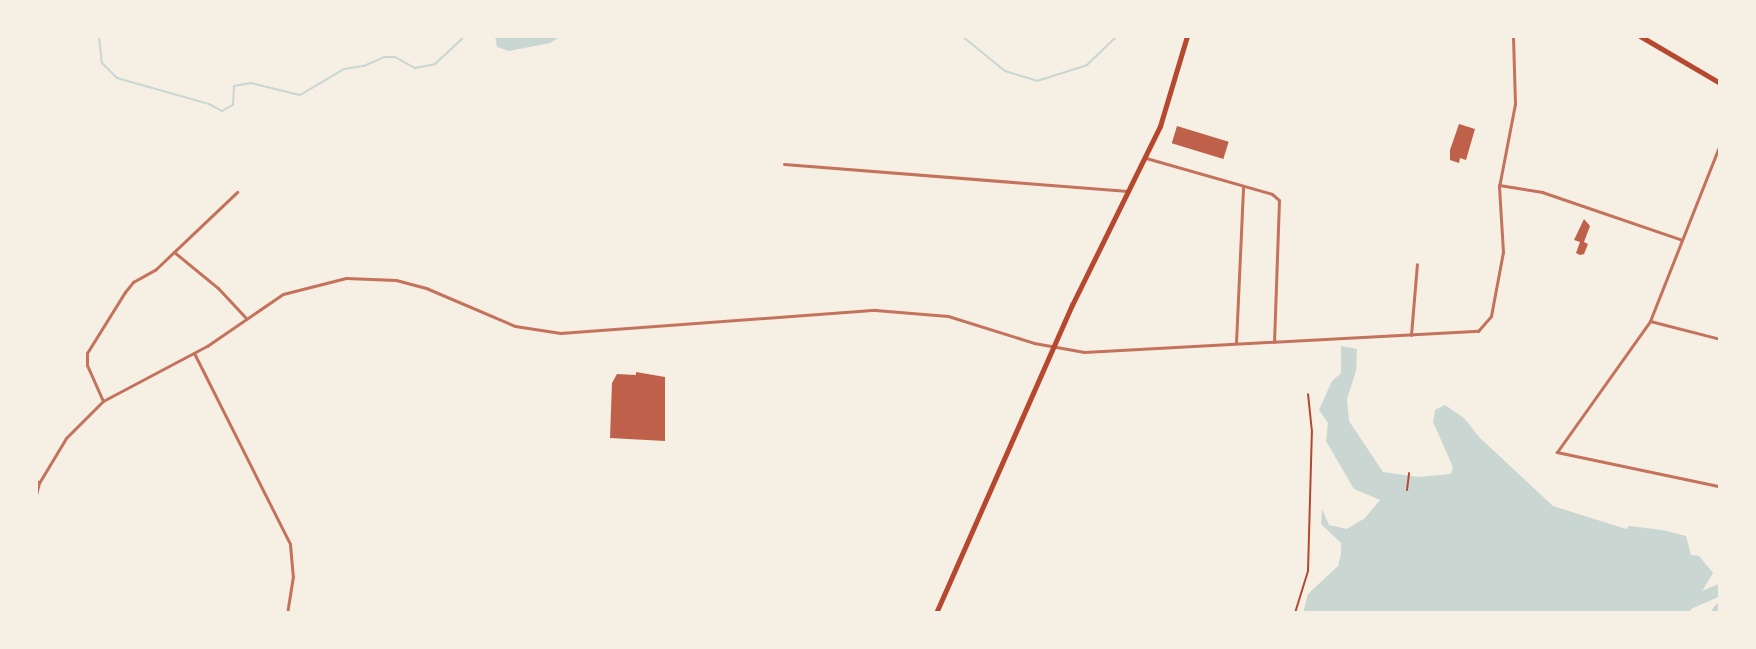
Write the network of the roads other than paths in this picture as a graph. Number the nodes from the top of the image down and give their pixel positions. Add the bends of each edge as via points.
1 (1187, 36) edge
2 (1513, 36) edge
3 (1640, 36) edge
4 (1720, 83) edge
5 (1720, 144) edge
6 (1146, 158) junction
7 (784, 164) dead end
8 (1499, 185) junction
9 (1243, 187) junction
10 (1128, 191) junction
11 (237, 192) dead end
12 (1682, 240) junction
13 (174, 252) junction
14 (1417, 264) dead end
15 (246, 318) junction
16 (1650, 321) junction
17 (1411, 335) junction
18 (1720, 339) edge
19 (1274, 342) junction
20 (1236, 344) junction
21 (1054, 348) junction
22 (194, 353) junction
23 (103, 401) junction
24 (1720, 461) edge
25 (38, 482) edge
26 (1718, 486) junction
27 (36, 495) edge
28 (1720, 507) edge
29 (287, 613) edge
30 (936, 613) edge

1 - 6 main road via 1169,103
2 - 8 street via 1515,104
3 - 4 main road
5 - 12 street
6 - 9 street
6 - 10 main road
7 - 10 street
8 - 12 street via 1542,192
8 - 17 street via 1503,252 1488,323 1471,332
9 - 19 street via 1279,200
9 - 20 street
10 - 21 main road
11 - 13 street
12 - 16 street
13 - 15 street
13 - 23 street via 130,285 87,353
14 - 17 street
15 - 21 street via 306,285 370,277 426,288 492,318 539,331 902,310 948,316
15 - 22 street
16 - 18 street
16 - 26 street via 1557,452
17 - 19 street
19 - 20 street
20 - 21 street via 1084,352
21 - 30 main road
22 - 23 street
22 - 29 street via 290,544 293,576
23 - 25 street via 66,438
24 - 26 street
25 - 27 street
26 - 28 street

